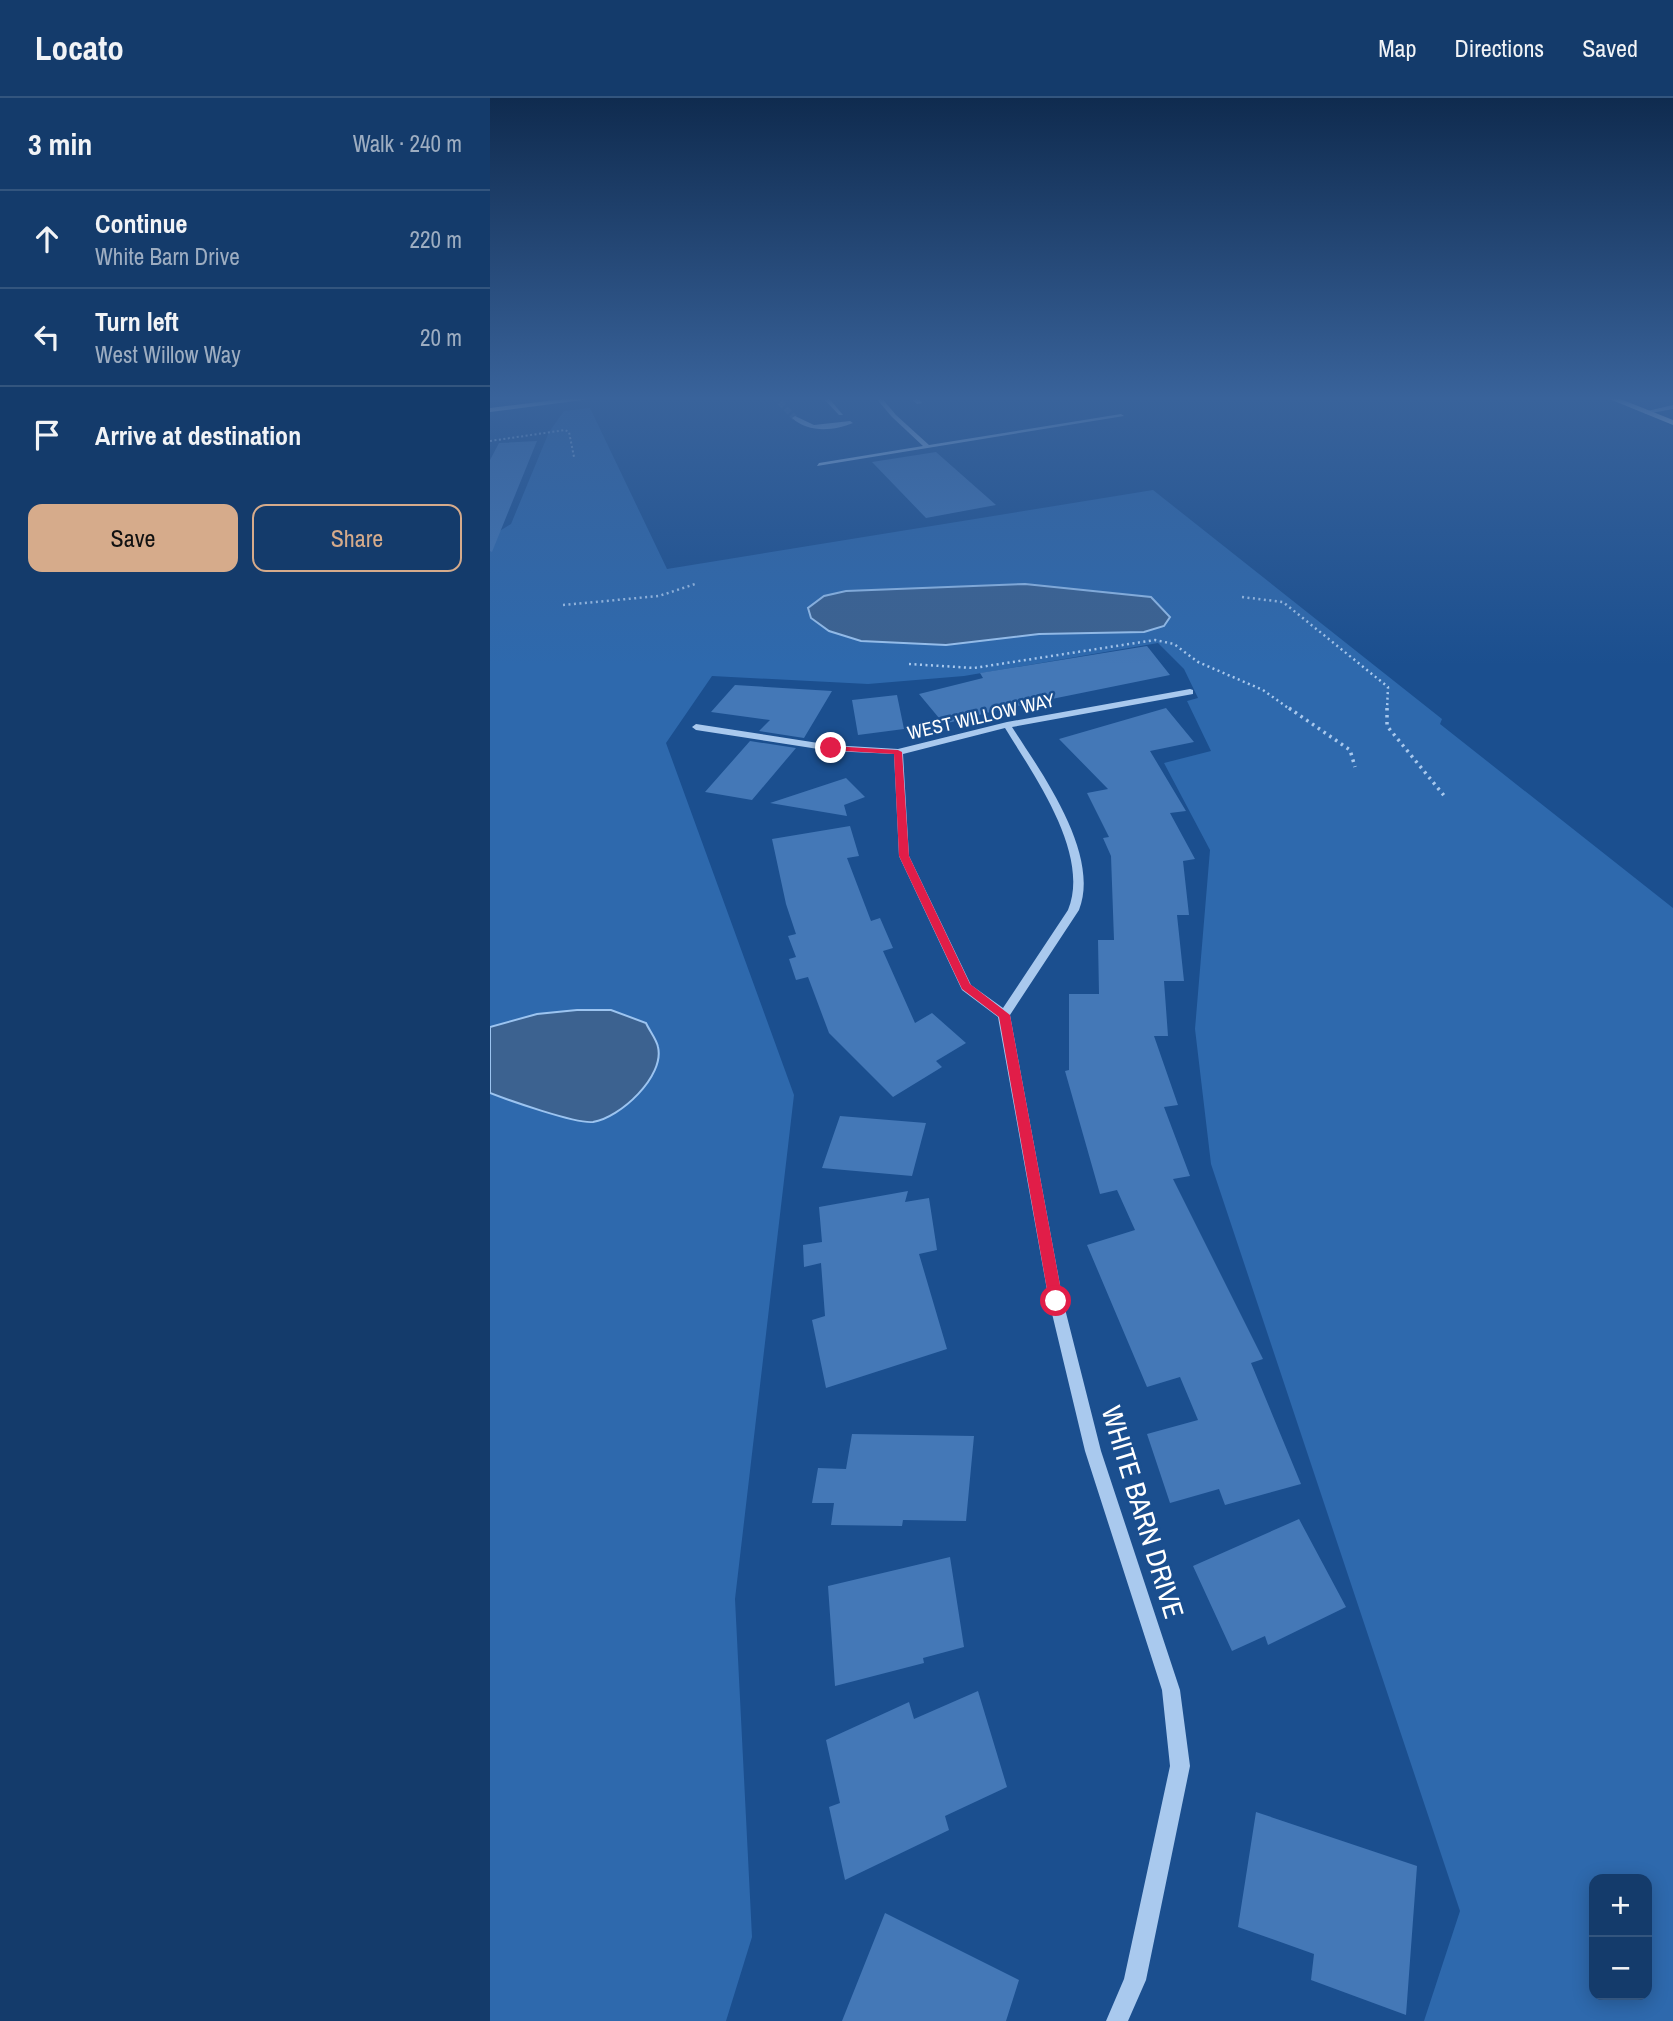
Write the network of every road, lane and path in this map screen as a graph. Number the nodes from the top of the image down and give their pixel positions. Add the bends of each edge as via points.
1 (695, 584) dead end
2 (1242, 597) dead end
3 (563, 605) dead end
4 (909, 664) dead end
5 (1190, 692) dead end
6 (1007, 725) junction
7 (696, 727) dead end
8 (898, 752) junction
9 (1355, 767) dead end
10 (1446, 798) dead end
11 (1004, 1015) junction
12 (1117, 2021) edge

1 - 3 path via 660,596
2 - 10 path via 1283,602 1388,687 1387,726
4 - 9 path via 974,668 1165,641 1222,674 1263,690 1350,750
5 - 6 street, WEST WILLOW WAY
6 - 8 street, WEST WILLOW WAY
6 - 11 street via 1060,815 1075,858 1077,904
7 - 8 street, WEST WILLOW WAY via 831,748
8 - 11 street via 904,856 966,986
11 - 12 street, WHITE BARN DRIVE via 1056,1301 1093,1451 1171,1690 1180,1766 1135,1980

